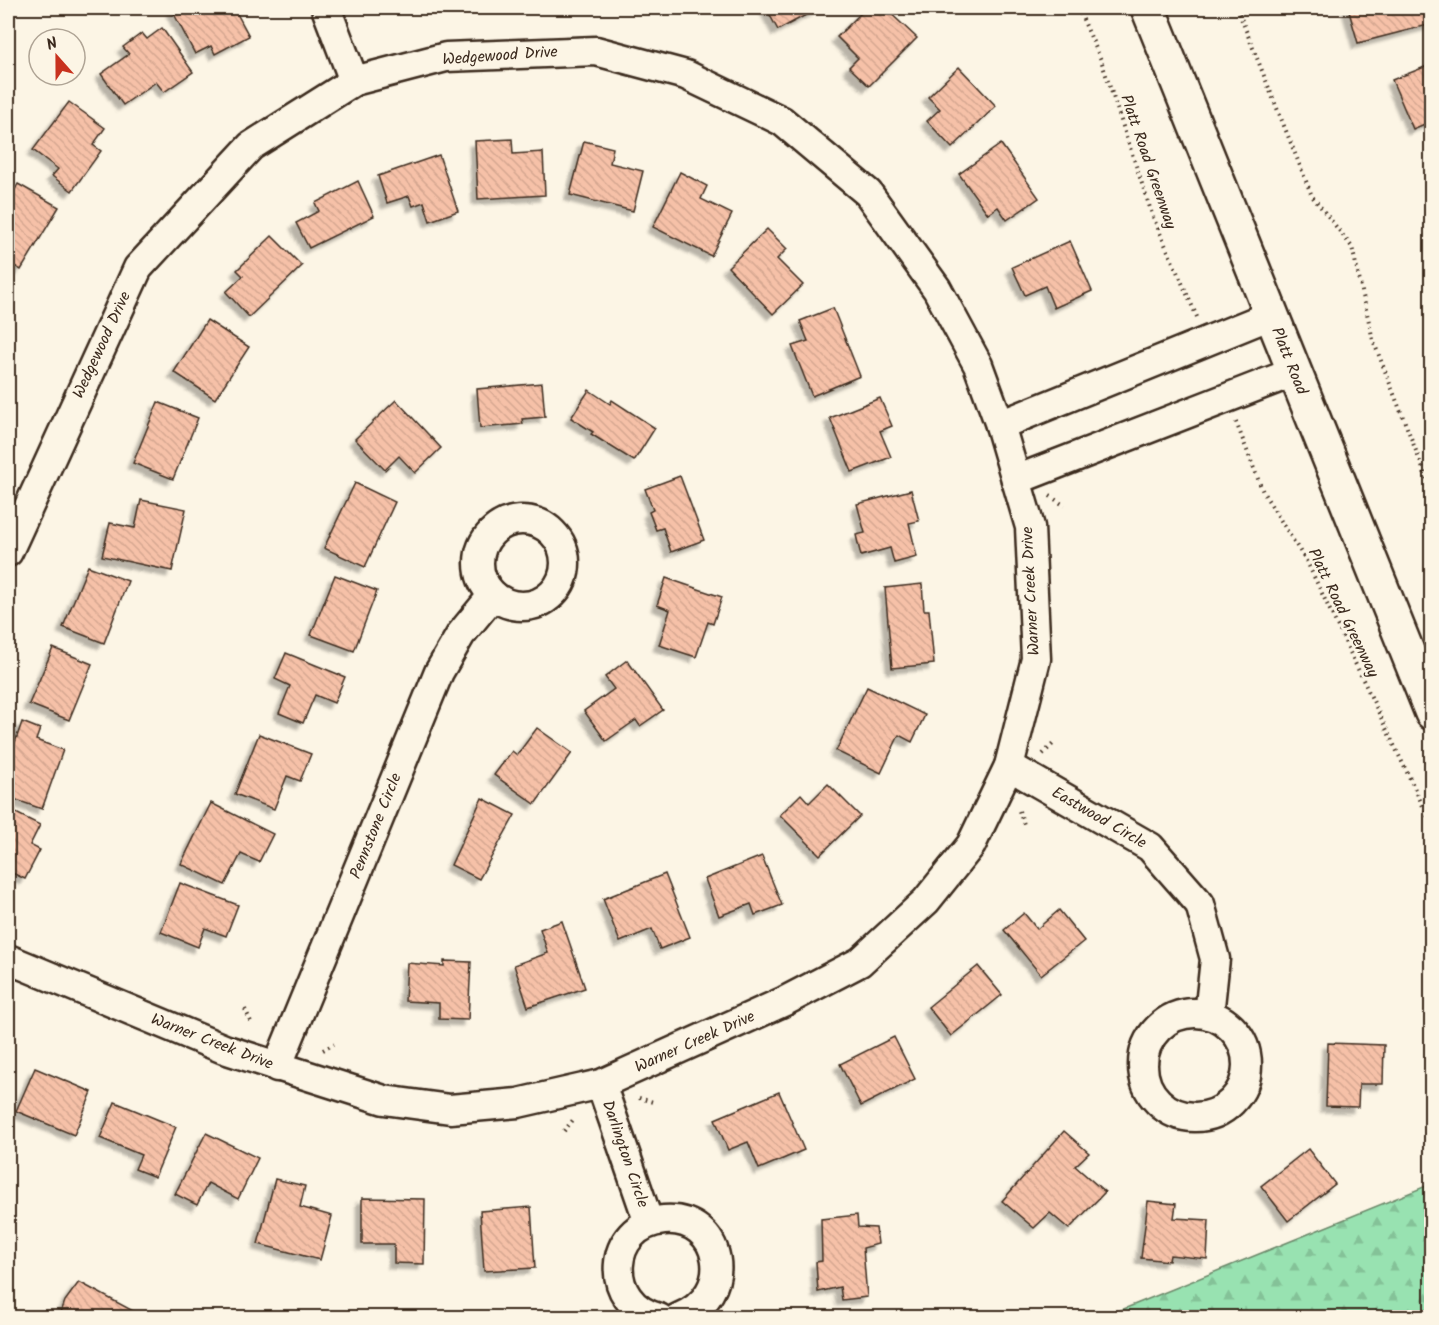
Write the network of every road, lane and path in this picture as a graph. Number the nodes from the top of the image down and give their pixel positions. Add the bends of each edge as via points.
1 (326, 8) edge
2 (1078, 8) edge
3 (1148, 8) edge
4 (1237, 8) edge
5 (354, 81) junction
6 (1271, 315) junction
7 (1199, 322) dead end
8 (1294, 372) junction
9 (1235, 419) dead end
10 (1000, 425) junction
11 (1016, 480) junction
12 (1431, 492) edge
13 (1049, 496) dead end
14 (1065, 506) dead end
15 (8, 552) edge
16 (492, 595) dead end
17 (1431, 713) edge
18 (1009, 766) junction
19 (1431, 825) edge
20 (8, 960) edge
21 (246, 1009) dead end
22 (1209, 1015) dead end
23 (252, 1024) dead end
24 (334, 1044) dead end
25 (322, 1050) dead end
26 (277, 1067) junction
27 (601, 1084) junction
28 (635, 1097) dead end
29 (653, 1102) dead end
30 (574, 1119) dead end
31 (564, 1131) dead end
32 (649, 1223) junction
33 (658, 1317) edge
34 (678, 1317) edge

1 - 5 street
2 - 7 path, Platt Road Greenway via 1101,60 1153,218
3 - 6 main road, Platt Road
4 - 12 path via 1312,196 1352,247 1373,340
5 - 10 street, Wedgewood Drive via 446,57 596,51 686,75 782,121 868,193 937,289 978,365
5 - 15 street, Wedgewood Drive via 251,146 138,268
6 - 8 main road, Platt Road
6 - 10 street
8 - 11 street
8 - 17 main road, Platt Road
9 - 19 path, Platt Road Greenway via 1263,492 1308,564
10 - 11 street, Warner Creek Drive
11 - 18 street, Warner Creek Drive via 1030,527 1036,659
13 - 14 path
16 - 26 street, Pennstone Circle via 461,634 439,672
18 - 22 street, Eastwood Circle via 1150,847 1200,904 1215,959
18 - 27 street, Warner Creek Drive via 971,845 926,901 860,962 785,1001
20 - 26 street, Warner Creek Drive
21 - 23 path
24 - 25 path
26 - 27 street, Warner Creek Drive via 384,1100 450,1109 518,1102
27 - 32 street, Darlington Circle
28 - 29 path
30 - 31 path
32 - 33 street, Darlington Circle via 634,1232 624,1245 618,1261 618,1278 634,1306
32 - 34 street, Darlington Circle via 682,1222 709,1242 716,1256 714,1287 693,1312

